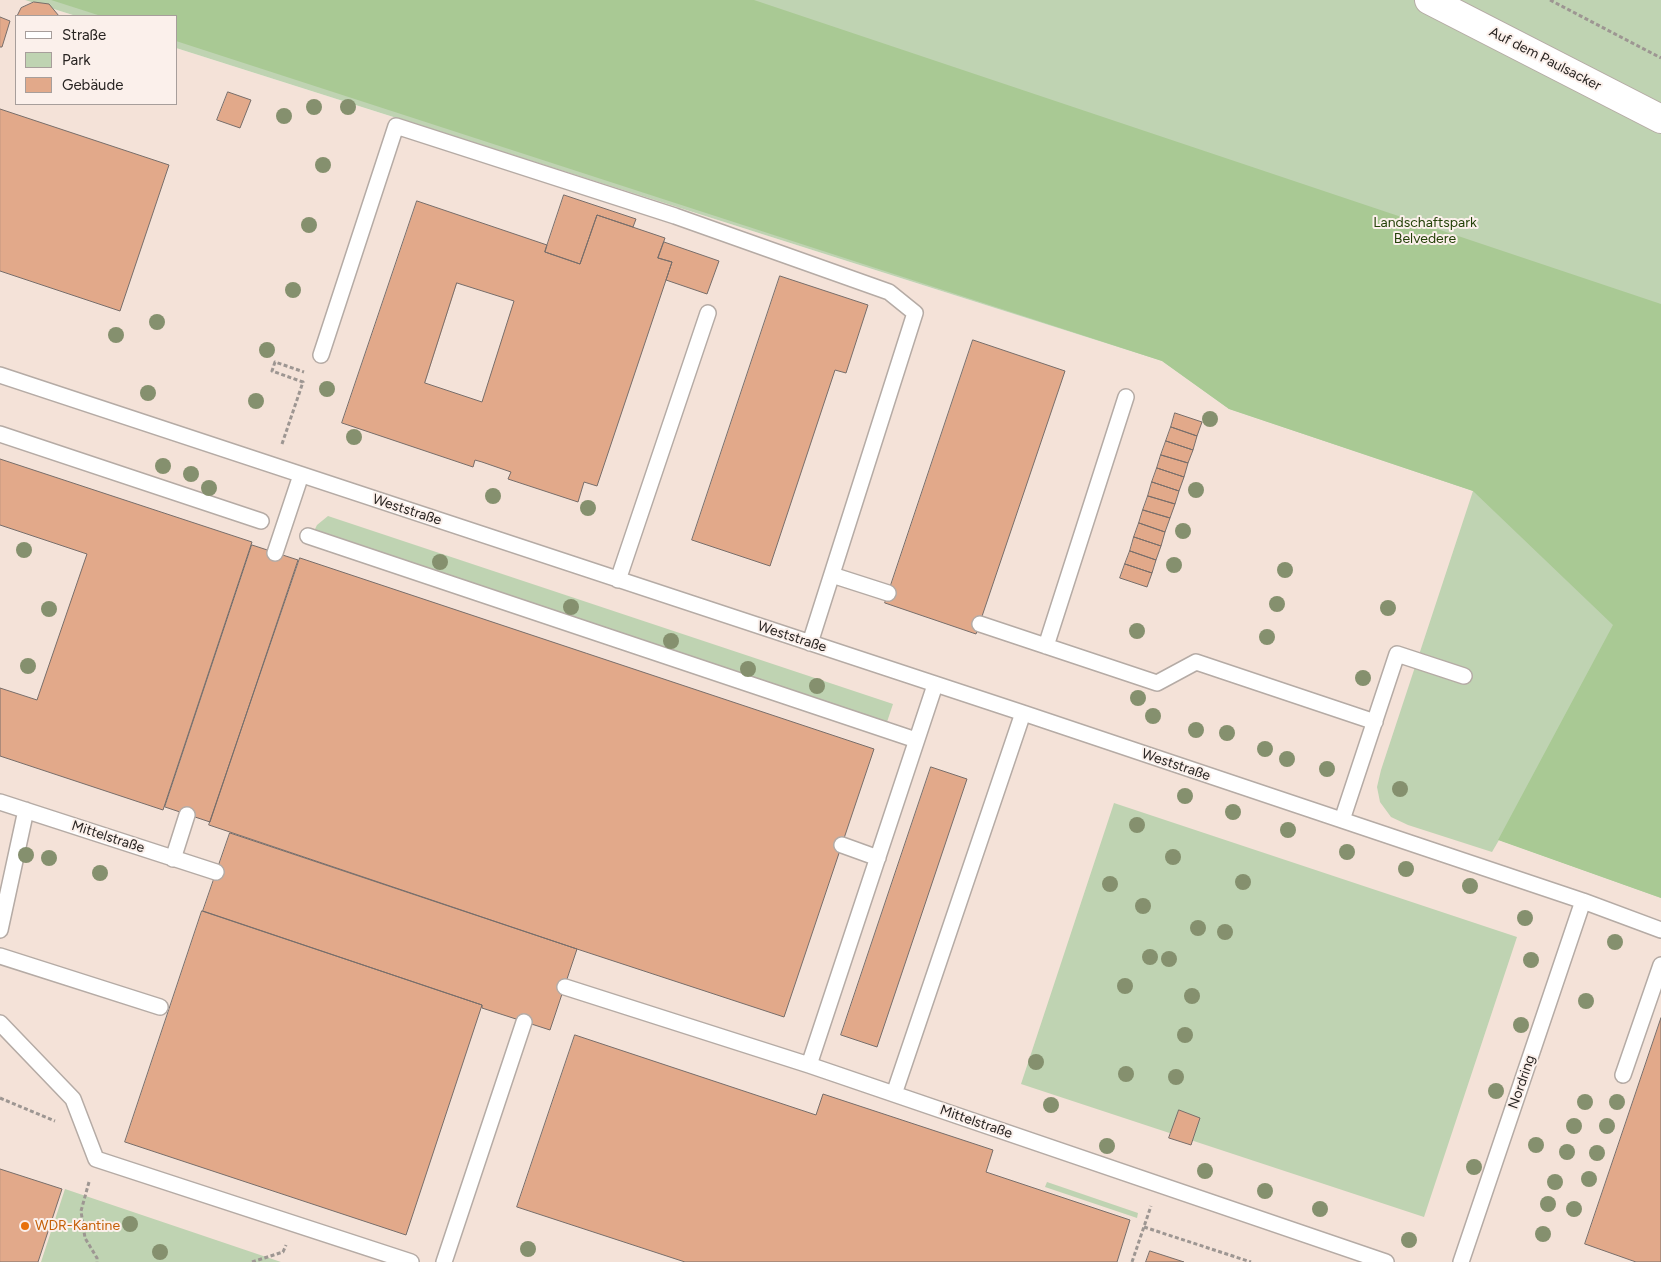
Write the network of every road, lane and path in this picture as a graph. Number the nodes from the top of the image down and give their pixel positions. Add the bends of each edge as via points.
1 (1429, 0) edge
2 (1550, 0) edge
3 (1661, 58) edge
4 (1661, 119) edge
5 (708, 313) dead end
6 (321, 355) dead end
7 (305, 373) dead end
8 (0, 375) edge
9 (1126, 398) dead end
10 (0, 434) edge
11 (275, 466) junction
12 (301, 475) junction
13 (261, 521) dead end
14 (308, 536) dead end
15 (275, 553) dead end
16 (832, 575) junction
17 (618, 580) junction
18 (888, 593) dead end
19 (980, 624) dead end
20 (810, 643) junction
21 (1046, 646) junction
22 (1464, 676) dead end
23 (935, 685) junction
24 (1023, 713) junction
25 (1375, 722) junction
26 (916, 740) junction
27 (0, 802) edge
28 (26, 810) junction
29 (188, 815) dead end
30 (1342, 820) junction
31 (842, 845) dead end
32 (173, 858) junction
33 (878, 858) junction
34 (216, 872) dead end
35 (1583, 901) junction
36 (0, 930) edge
37 (1661, 930) edge
38 (0, 956) edge
39 (1661, 965) edge
40 (565, 987) dead end
41 (160, 1007) dead end
42 (524, 1022) dead end
43 (0, 1023) edge
44 (808, 1065) junction
45 (1622, 1075) dead end
46 (894, 1094) junction
47 (0, 1098) edge
48 (86, 1134) junction
49 (96, 1159) junction
50 (1158, 1184) junction
51 (297, 1225) junction
52 (1144, 1226) junction
53 (405, 1261) edge
54 (97, 1262) edge
55 (252, 1262) edge
56 (444, 1262) edge
57 (1132, 1262) edge
58 (1251, 1262) edge
59 (1386, 1262) edge
60 (1461, 1262) edge

1 - 4 street, Auf dem Paulsacker
2 - 3 path
5 - 17 lane
6 - 16 lane via 396,126 675,216 889,292 915,313
7 - 11 path via 275,362 272,371 303,382
8 - 11 lane, Weststraße
9 - 21 lane
10 - 13 lane
11 - 12 lane, Weststraße
12 - 15 lane
12 - 17 lane, Weststraße
14 - 26 lane
16 - 18 lane
16 - 20 lane
17 - 20 lane, Weststraße
19 - 21 lane
20 - 23 lane, Weststraße
21 - 25 lane via 1157,683 1196,662
22 - 25 lane via 1397,654
23 - 24 lane, Weststraße
23 - 26 lane
24 - 30 lane, Weststraße
24 - 46 lane
25 - 30 lane
26 - 33 lane
27 - 28 lane, Mittelstraße
28 - 32 lane, Mittelstraße
28 - 36 lane
29 - 32 lane
30 - 35 lane, Weststraße
31 - 33 lane
32 - 34 lane, Mittelstraße
33 - 44 lane
35 - 37 lane, Weststraße
35 - 60 lane, Nordring
38 - 41 lane
39 - 45 lane
40 - 44 lane, Mittelstraße
42 - 56 lane
43 - 48 lane via 73,1099
44 - 46 lane, Mittelstraße
46 - 50 lane, Mittelstraße
47 - 48 path
48 - 49 lane
49 - 51 lane
49 - 54 path via 81,1211 84,1238
50 - 52 path
50 - 59 lane, Mittelstraße
51 - 53 lane
51 - 55 path via 283,1252
52 - 57 path
52 - 58 path

